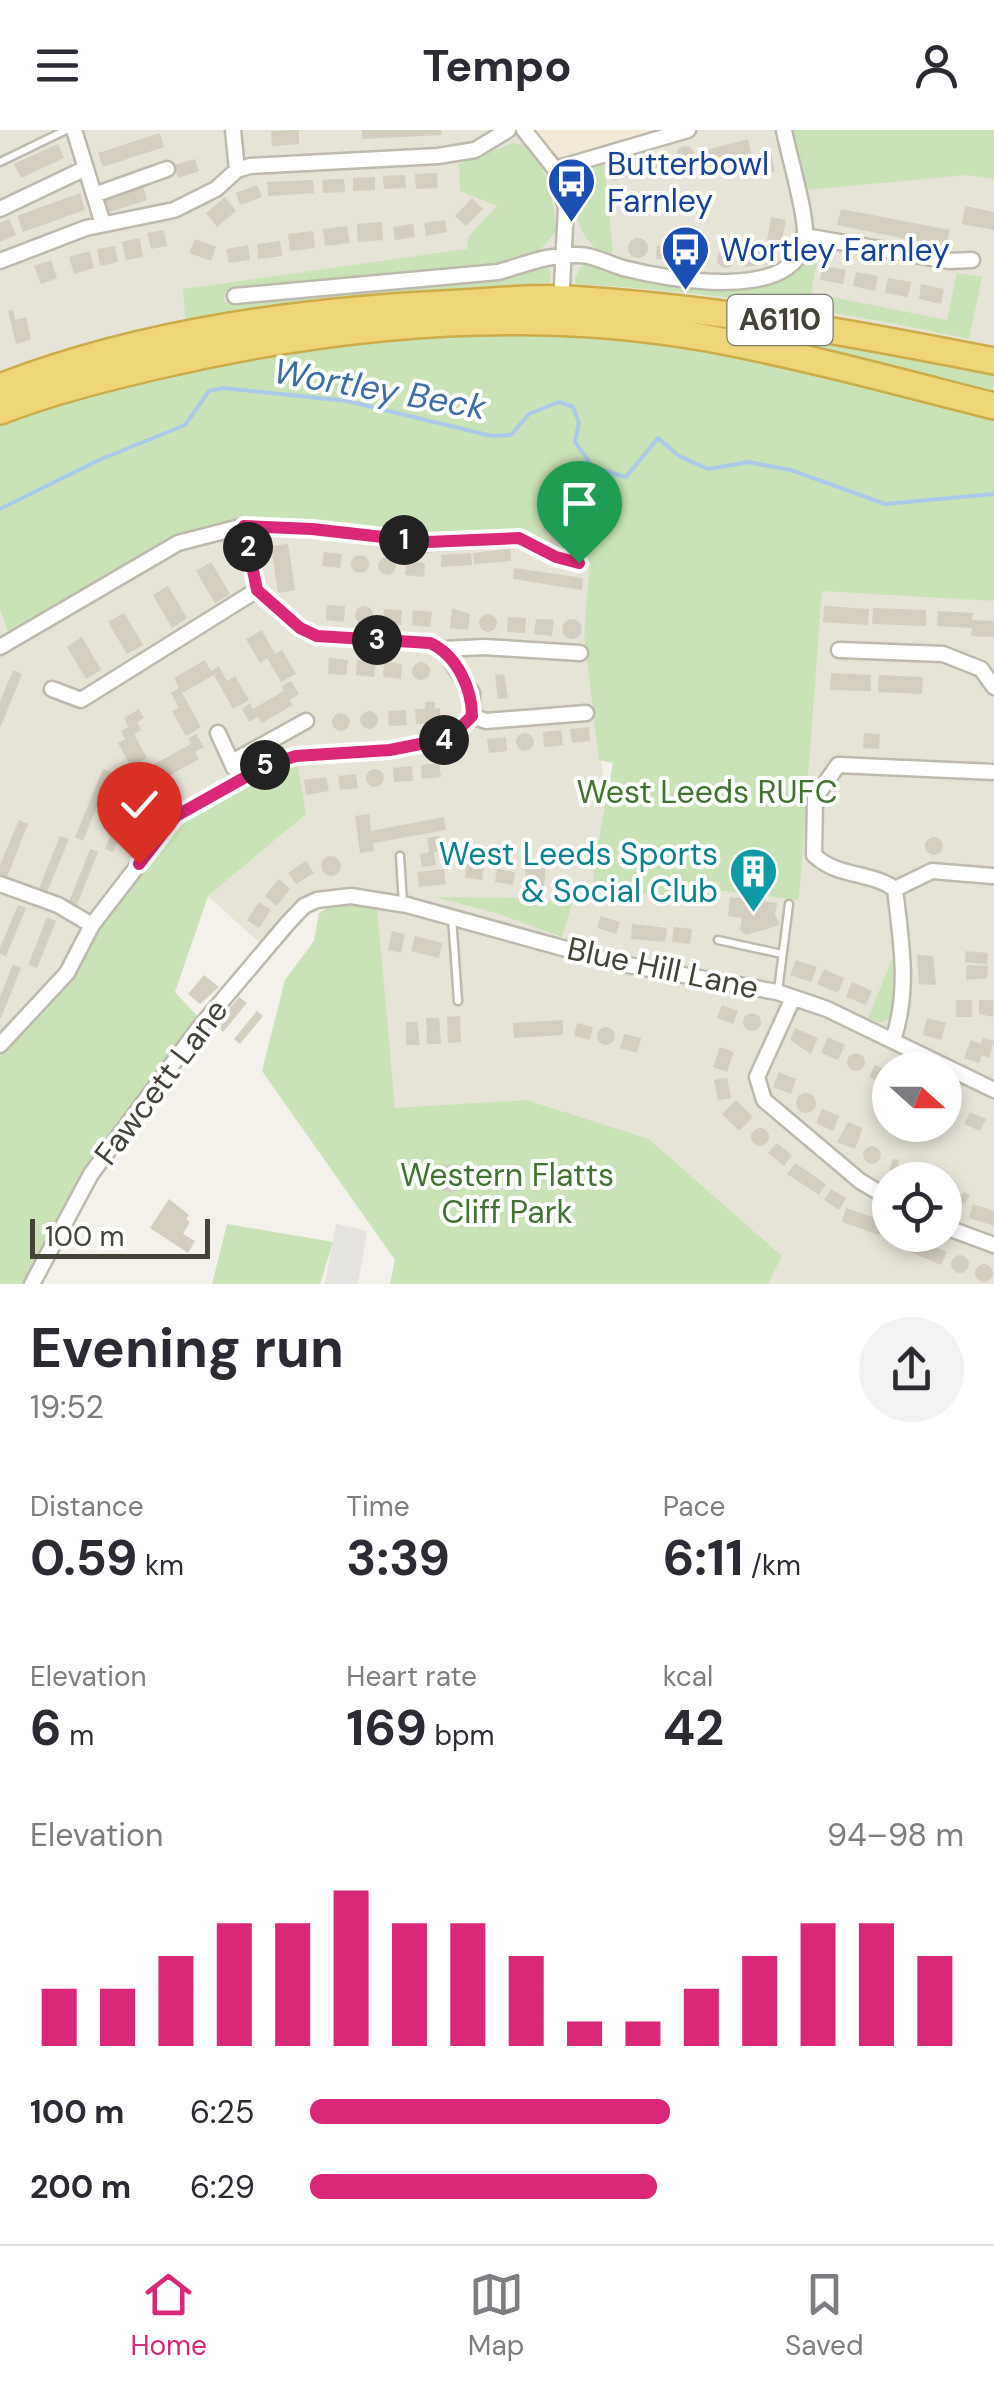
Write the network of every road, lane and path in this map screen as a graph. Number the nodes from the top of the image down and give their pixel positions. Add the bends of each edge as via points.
1 (66, 130) edge
2 (74, 130) edge
3 (233, 130) edge
4 (508, 130) edge
5 (524, 130) edge
6 (688, 130) edge
7 (784, 130) edge
8 (638, 136) edge
9 (0, 162) edge
10 (86, 168) junction
11 (166, 169) dead end
12 (555, 169) junction
13 (237, 170) junction
14 (94, 195) junction
15 (0, 209) edge
16 (104, 224) junction
17 (805, 236) junction
18 (566, 255) junction
19 (972, 260) dead end
20 (0, 261) edge
21 (235, 296) dead end
22 (563, 298) junction
23 (545, 323) junction
24 (593, 326) junction
25 (994, 361) edge
26 (0, 387) edge
27 (994, 406) edge
28 (0, 412) edge
29 (244, 526) junction
30 (579, 563) dead end
31 (257, 590) junction
32 (5, 643) edge
33 (443, 649) junction
34 (839, 650) dead end
35 (580, 653) dead end
36 (988, 668) edge
37 (994, 687) edge
38 (52, 689) dead end
39 (586, 713) dead end
40 (472, 716) junction
41 (306, 721) dead end
42 (218, 734) dead end
43 (232, 762) junction
44 (994, 772) edge
45 (238, 778) junction
46 (137, 786) dead end
47 (176, 816) junction
48 (400, 856) dead end
49 (992, 876) edge
50 (0, 884) edge
51 (895, 889) junction
52 (316, 900) joint
53 (403, 904) junction
54 (788, 904) dead end
55 (452, 916) junction
56 (92, 925) junction
57 (718, 940) dead end
58 (782, 954) junction
59 (778, 992) junction
60 (793, 998) junction
61 (458, 1001) dead end
62 (2, 1036) edge
63 (893, 1040) junction
64 (994, 1090) edge
65 (872, 1188) edge
66 (962, 1233) edge
67 (994, 1245) edge
68 (32, 1284) edge

1 - 9 lane
2 - 10 street
3 - 13 street
4 - 13 street via 475,150 438,156
5 - 12 street
6 - 8 street
7 - 17 street
8 - 12 street
10 - 14 street
10 - 15 street
11 - 14 street
12 - 18 street via 566,207
13 - 16 street via 174,210
14 - 16 street
16 - 20 street
17 - 18 street via 789,268 751,282 654,274
17 - 19 street
18 - 21 street via 538,256 498,272
18 - 22 street
22 - 23 street via 560,312
22 - 24 highway
22 - 25 highway, A6110 via 793,322
22 - 26 highway, A6110 via 379,307 181,335
23 - 24 highway, A6110
23 - 28 highway, A6110 via 388,328 247,347 109,377
24 - 27 highway, A6110 via 705,338
29 - 30 street via 427,542 519,538
29 - 31 street
29 - 32 street via 178,544
31 - 33 street via 317,636
31 - 38 street via 81,700
33 - 35 street
33 - 40 street via 472,693
34 - 36 street via 943,654
36 - 37 street
39 - 40 street via 486,721
40 - 45 street via 450,738 296,756
41 - 43 street
42 - 43 street
43 - 45 street
44 - 51 street via 838,765 816,798 814,855 826,867
45 - 47 street
46 - 47 street
47 - 56 street
48 - 53 lane
49 - 51 street via 932,870
50 - 56 street
51 - 63 street via 906,976
52 - 53 street, Blue Hill Lane via 351,896
52 - 68 street, Fawcett Lane via 287,924 199,1028 91,1174
53 - 55 street, Blue Hill Lane
54 - 58 lane
55 - 59 street, Blue Hill Lane via 618,963
55 - 61 lane
56 - 62 street via 67,973
57 - 58 lane
58 - 59 lane
59 - 60 street, Blue Hill Lane
60 - 63 street, Blue Hill Lane
60 - 65 street via 757,1077 758,1089
63 - 64 street, Blue Hill Lane
66 - 67 street

